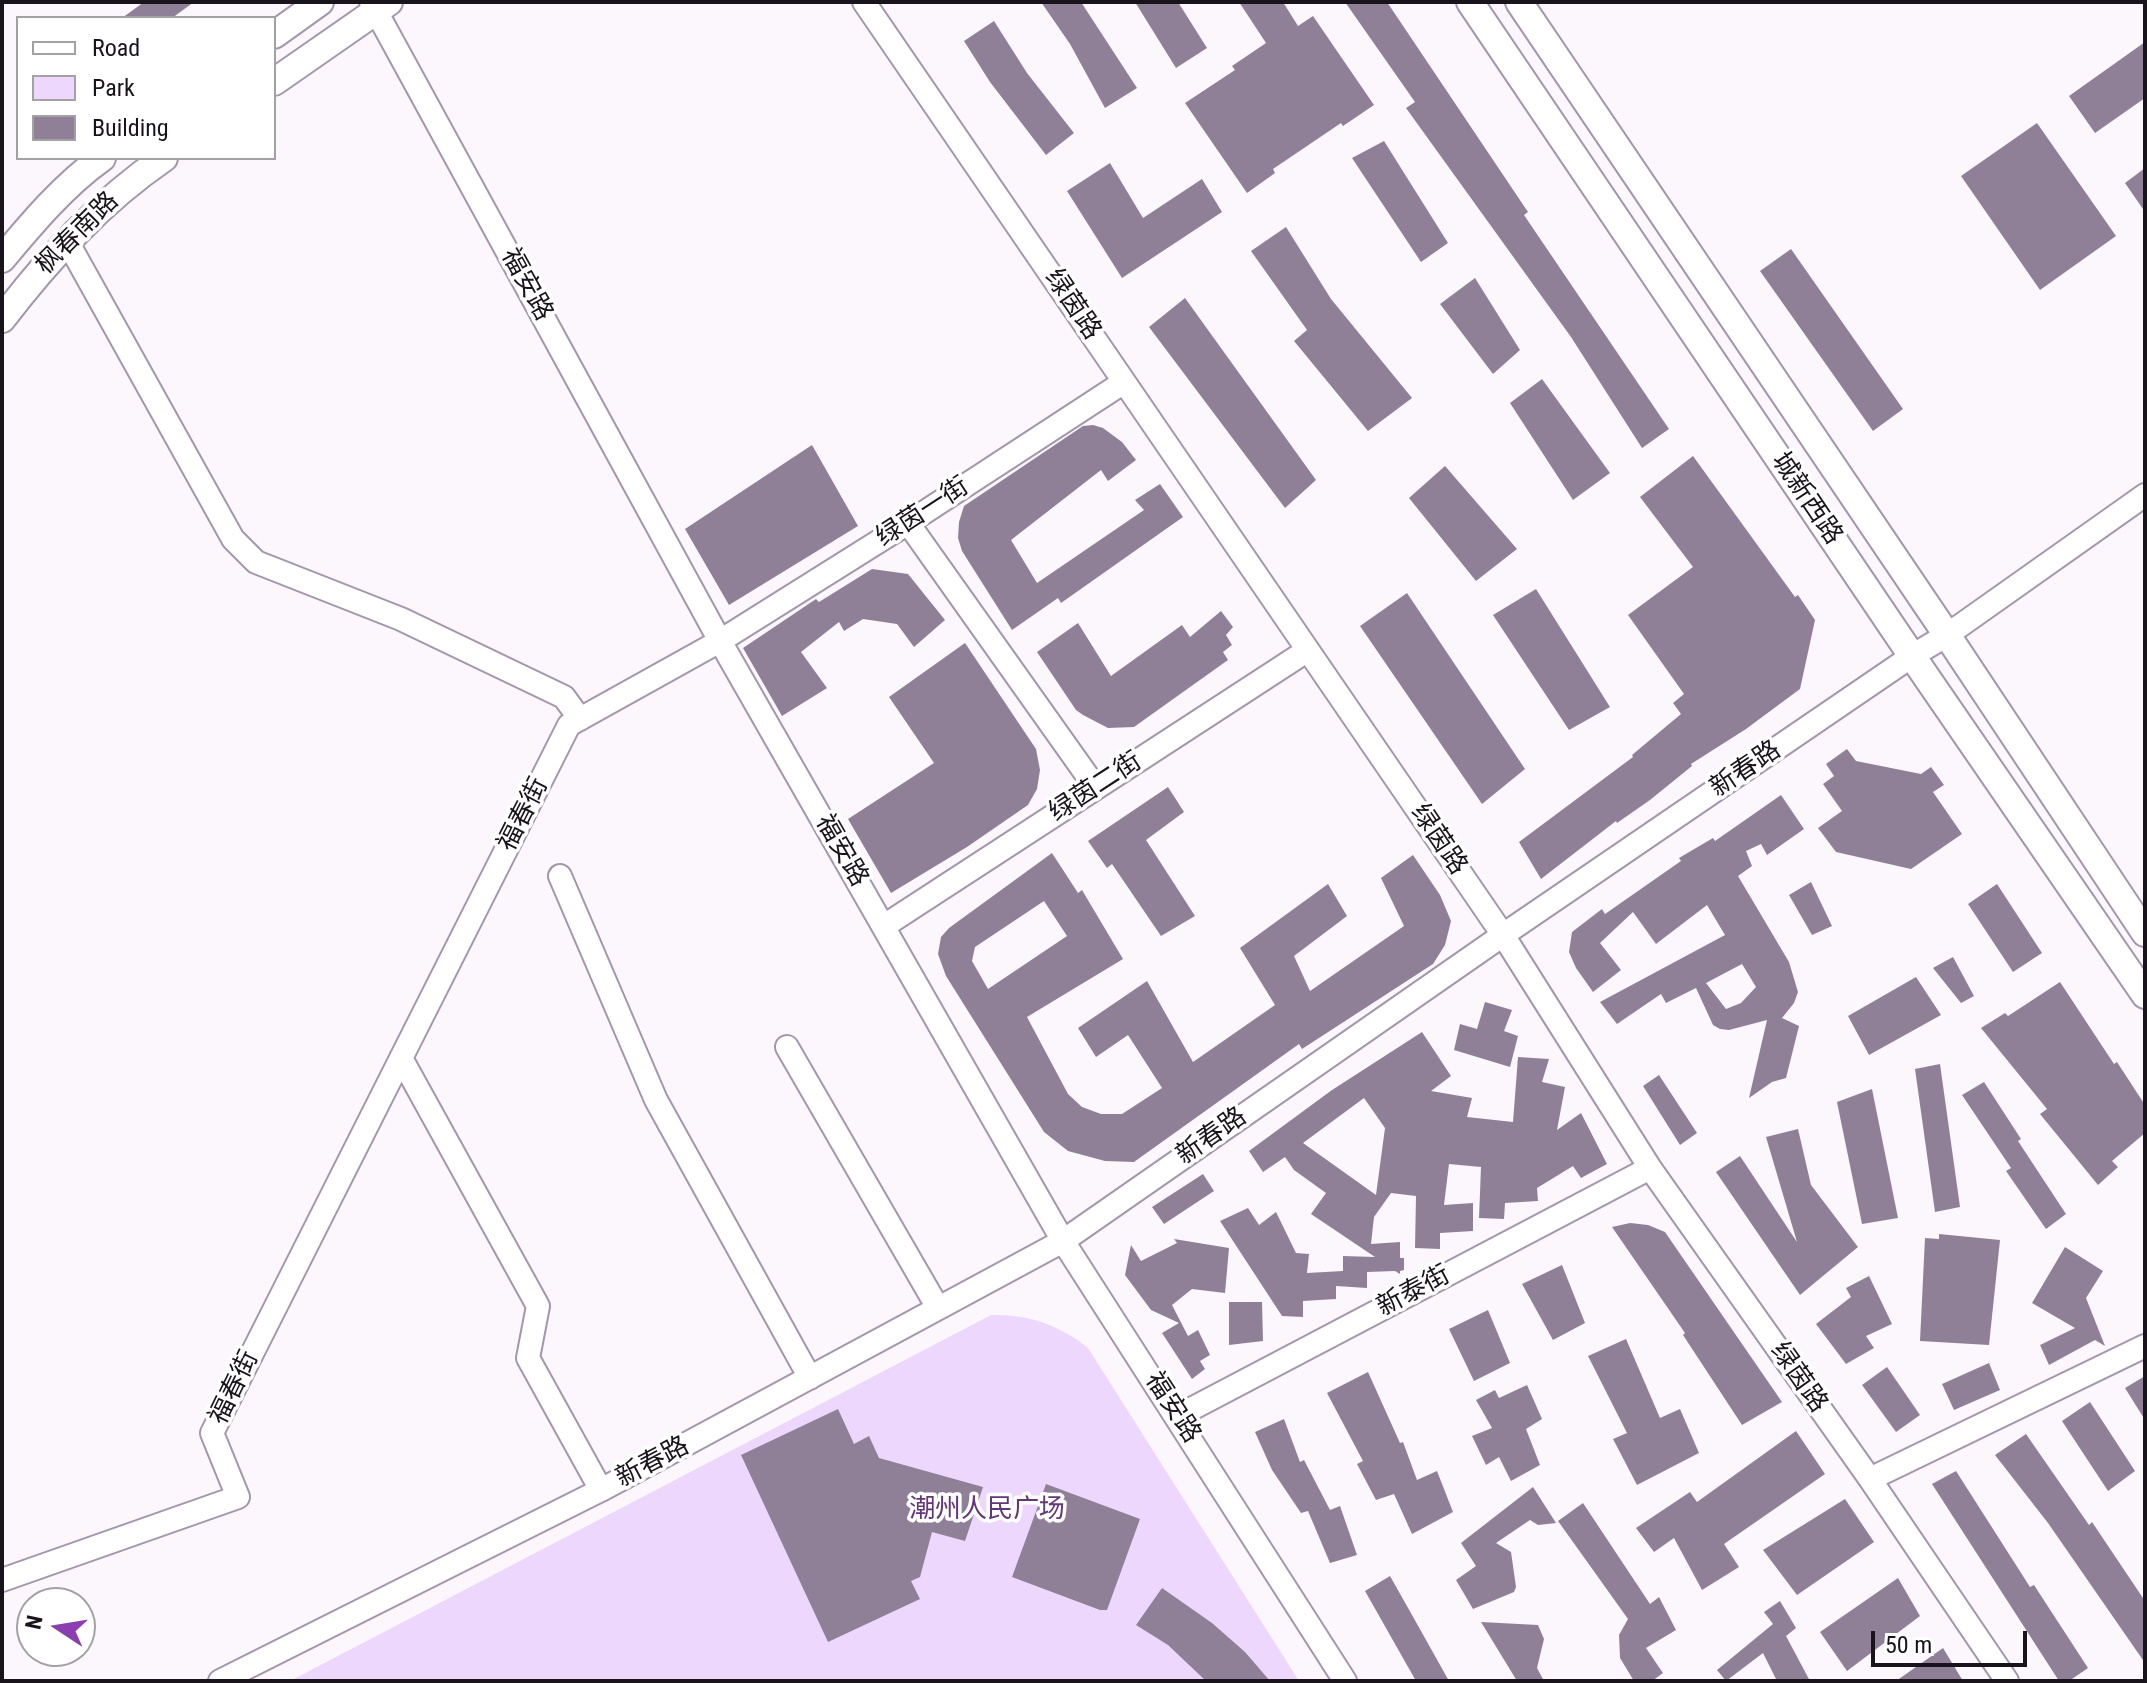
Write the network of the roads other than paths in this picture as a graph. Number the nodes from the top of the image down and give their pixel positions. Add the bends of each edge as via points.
1 (320, 2) edge
2 (864, 2) edge
3 (1470, 2) edge
4 (1519, 2) edge
5 (379, 5) edge
6 (276, 34) edge
7 (276, 81) edge
8 (99, 160) edge
9 (162, 160) edge
10 (67, 241) junction
11 (2, 259) edge
12 (2, 319) edge
13 (1124, 382) junction
14 (2145, 495) edge
15 (908, 523) junction
16 (1947, 635) junction
17 (720, 641) junction
18 (1308, 650) junction
19 (1912, 656) junction
20 (580, 719) junction
21 (1096, 788) junction
22 (560, 876) dead end
23 (884, 926) junction
24 (2145, 933) edge
25 (1503, 935) junction
26 (2145, 995) edge
27 (787, 1047) dead end
28 (401, 1058) junction
29 (1650, 1168) junction
30 (1063, 1241) junction
31 (938, 1308) junction
32 (2145, 1346) edge
33 (810, 1378) junction
34 (1178, 1416) junction
35 (1870, 1479) junction
36 (601, 1490) junction
37 (2, 1580) edge
38 (220, 1681) edge
39 (1345, 1681) edge
40 (2007, 1681) edge

1 - 6 main road
2 - 13 street, 绿茵路
3 - 19 main road, 城新西路
4 - 16 main road, 城新西路
5 - 7 main road
5 - 17 street, 福安路
8 - 11 main road, 枫春南路
9 - 10 main road, 枫春南路
10 - 12 main road, 枫春南路
10 - 20 street via 233,539 256,562 401,619 564,697
13 - 15 street, 绿茵一街
13 - 18 street, 绿茵路
14 - 16 street, 新春路
15 - 17 street, 绿茵一街
15 - 21 street
16 - 19 street, 新春路
16 - 24 main road, 城新西路
17 - 20 street, 福春街
17 - 23 street, 福安路
18 - 21 street, 绿茵二街
18 - 25 street, 绿茵路
19 - 25 street, 新春路
19 - 26 main road, 城新西路
20 - 28 street, 福春街 via 569,725
21 - 23 street, 绿茵二街
22 - 33 street via 656,1100
23 - 30 street, 福安路
25 - 29 street, 绿茵路
25 - 30 street, 新春路
27 - 31 street
28 - 36 street via 538,1306 528,1358
28 - 37 street, 福春街 via 212,1433 238,1497
29 - 34 street, 新泰街
29 - 35 street, 绿茵路
30 - 31 street, 新春路
30 - 34 street, 福安路
31 - 33 street, 新春路
32 - 35 street
33 - 36 street, 新春路
34 - 39 street, 福安路
35 - 40 street, 绿茵路
36 - 38 street, 新春路

